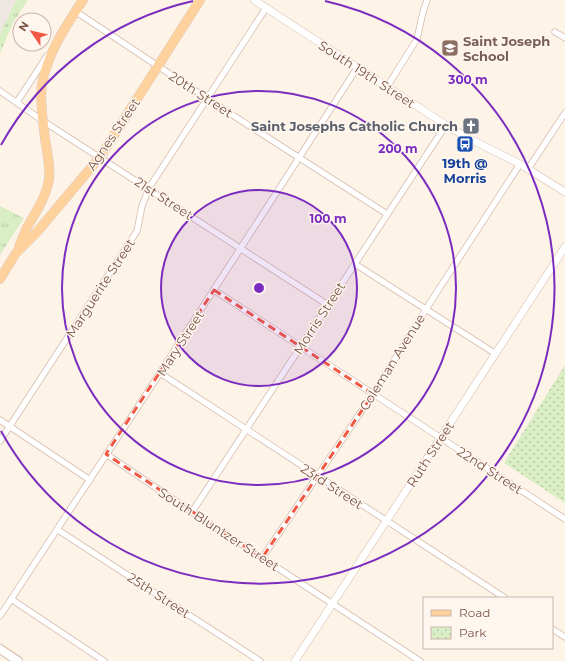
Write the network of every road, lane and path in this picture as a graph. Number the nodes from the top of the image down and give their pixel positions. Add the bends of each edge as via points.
1 (83, 0) edge
2 (200, 0) edge
3 (254, 0) edge
4 (425, 1) edge
5 (266, 8) junction
6 (76, 11) junction
7 (555, 32) dead end
8 (565, 38) edge
9 (53, 48) junction
10 (158, 66) junction
11 (357, 68) junction
12 (387, 88) junction
13 (0, 91) edge
14 (206, 98) junction
15 (17, 102) junction
16 (565, 113) edge
17 (43, 121) junction
18 (446, 125) junction
19 (100, 157) junction
20 (299, 157) junction
21 (520, 164) junction
22 (528, 169) junction
23 (149, 188) junction
24 (565, 192) edge
25 (387, 214) junction
26 (565, 247) edge
27 (241, 249) junction
28 (16, 253) junction
29 (355, 264) junction
30 (0, 279) edge
31 (214, 290) junction
32 (328, 305) junction
33 (426, 309) junction
34 (300, 346) junction
35 (496, 354) junction
36 (160, 373) junction
37 (373, 394) junction
38 (0, 420) edge
39 (10, 426) junction
40 (246, 429) junction
41 (441, 438) junction
42 (0, 441) edge
43 (106, 454) junction
44 (318, 476) junction
45 (90, 480) junction
46 (192, 512) junction
47 (565, 519) edge
48 (386, 521) junction
49 (58, 530) junction
50 (262, 558) junction
51 (503, 597) edge
52 (11, 599) junction
53 (332, 604) junction
54 (0, 616) edge
55 (553, 630) edge
56 (565, 637) edge
57 (0, 649) edge
58 (18, 661) edge
59 (104, 661) edge
60 (260, 661) edge
61 (295, 661) edge
62 (420, 661) edge

1 - 6 main road
2 - 10 main road, Agnes Street
3 - 5 street, South 19th Street
4 - 12 street via 417,39
5 - 11 street, South 19th Street
5 - 14 street, Marguerite Street
6 - 9 main road
6 - 10 street, 20th Street
7 - 8 street
9 - 15 street
9 - 17 main road via 42,85
10 - 14 street, 20th Street
10 - 19 main road, Agnes Street
11 - 12 street, South 19th Street
11 - 20 street, Mary Street
12 - 18 street, South 19th Street
13 - 15 street, 21st Street
14 - 20 street, 20th Street
14 - 23 street, Marguerite Street
15 - 17 street, 21st Street
16 - 22 street
17 - 19 street, 21st Street
17 - 28 main road via 50,161 49,181 43,201
18 - 21 street, South 19th Street
18 - 25 street, Morris Street
19 - 23 street, 21st Street
19 - 28 main road, Agnes Street
20 - 25 street, 20th Street
20 - 27 street, Mary Street
21 - 22 street, South 19th Street
21 - 33 street, Coleman Avenue
22 - 24 street, South 19th Street
23 - 27 street, 21st Street
23 - 39 street, Marguerite Street via 142,206 138,231
25 - 29 street, Morris Street
26 - 35 street, Ruth Street
27 - 31 street, Mary Street
27 - 32 street, 21st Street
28 - 30 main road, Agnes Street
29 - 32 street, Morris Street
29 - 33 street
31 - 34 street, 22nd Street
31 - 36 street, Mary Street
32 - 34 street, Morris Street
33 - 35 street
33 - 37 street, Coleman Avenue
34 - 37 street, 22nd Street
34 - 40 street, Morris Street
35 - 41 street, Ruth Street
36 - 40 street, 23rd Street
36 - 43 street, Mary Street
37 - 41 street, 22nd Street
37 - 44 street, Coleman Avenue
38 - 39 street
39 - 42 street, Marguerite Street
39 - 45 street
40 - 44 street, 23rd Street
40 - 46 street, Morris Street
41 - 47 street, 22nd Street
41 - 48 street, Ruth Street
43 - 45 street, Mary Street
43 - 46 street, South Bluntzer Street
44 - 48 street, 23rd Street
44 - 50 street, Coleman Avenue
45 - 49 street, Mary Street
46 - 50 street, South Bluntzer Street
48 - 51 street, 23rd Street
48 - 53 street, Ruth Street
49 - 52 street, Mary Street
49 - 60 street, 25th Street
50 - 53 street, South Bluntzer Street
52 - 54 street, Mary Street
52 - 59 street
53 - 61 street, Ruth Street
53 - 62 street, South Bluntzer Street
55 - 56 street
57 - 58 main road

